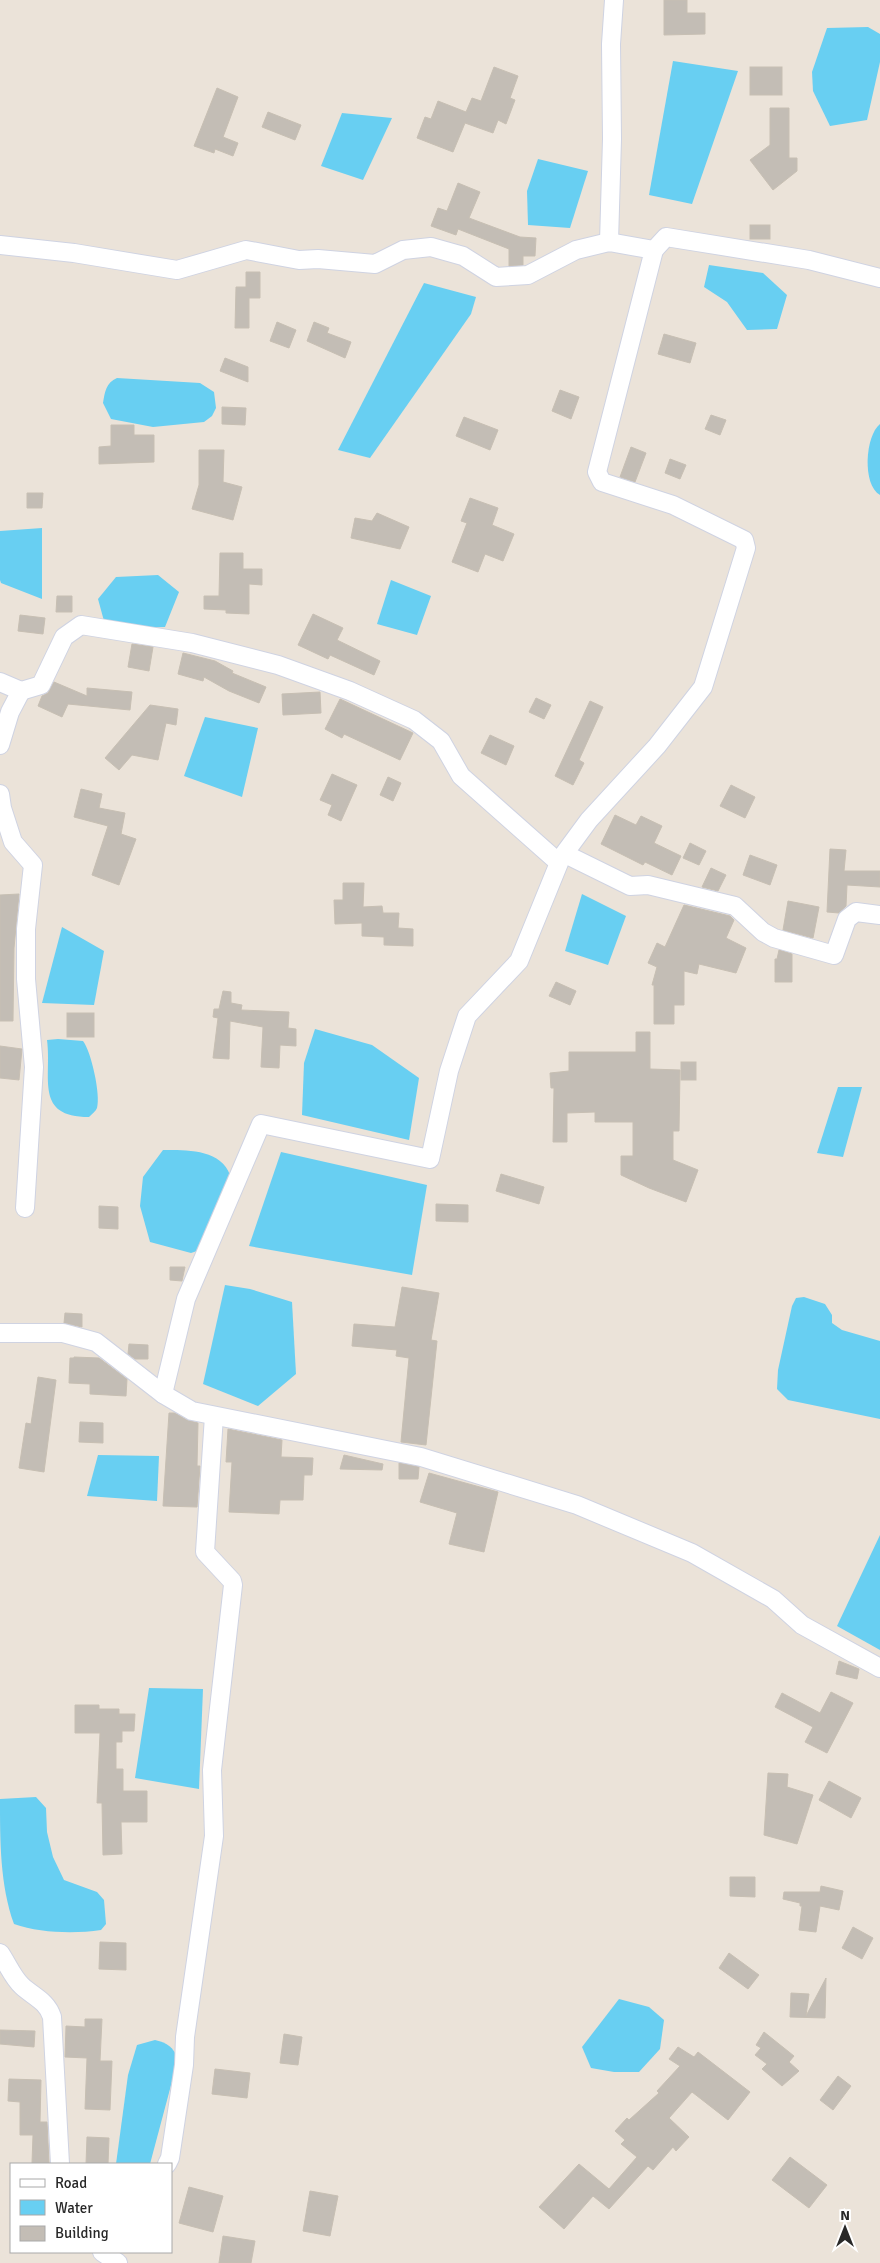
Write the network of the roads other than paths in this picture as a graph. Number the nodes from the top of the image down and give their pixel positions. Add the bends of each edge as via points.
1 (614, 0) edge
2 (609, 242) junction
3 (0, 245) edge
4 (654, 250) junction
5 (880, 278) edge
6 (0, 682) edge
7 (21, 691) junction
8 (0, 745) edge
9 (0, 794) edge
10 (562, 858) junction
11 (880, 915) edge
12 (25, 1208) dead end
13 (0, 1333) edge
14 (163, 1394) junction
15 (214, 1416) junction
16 (880, 1668) edge
17 (0, 1953) edge
18 (60, 2163) edge
19 (168, 2163) edge
20 (104, 2253) edge
21 (119, 2263) edge

1 - 2 street
2 - 3 street via 576,250 528,275 496,277 463,256 431,247 403,250 375,264 299,260 246,250 177,270
2 - 4 street
4 - 5 street via 666,238 808,260
4 - 10 street via 597,472 602,482 673,506 744,540 746,548 703,687 657,746 590,820
6 - 7 street
7 - 8 street via 10,712
7 - 10 street via 41,685 64,637 81,625 192,643 278,664 414,720 441,741 461,776
9 - 12 street via 13,842 33,865 26,929 26,979 34,1067
10 - 11 street via 630,886 648,884 735,906 774,938 834,955 847,919 856,912
10 - 14 street via 519,961 467,1016 449,1070 430,1159 261,1124 186,1299
13 - 14 street via 63,1333 96,1342
14 - 15 street via 192,1411
15 - 16 street via 421,1457 577,1505 692,1553 773,1599 802,1625
15 - 19 street via 205,1552 234,1585 212,1770 214,1836 185,2037 184,2065
17 - 18 street via 21,1986 50,2009
20 - 21 street

